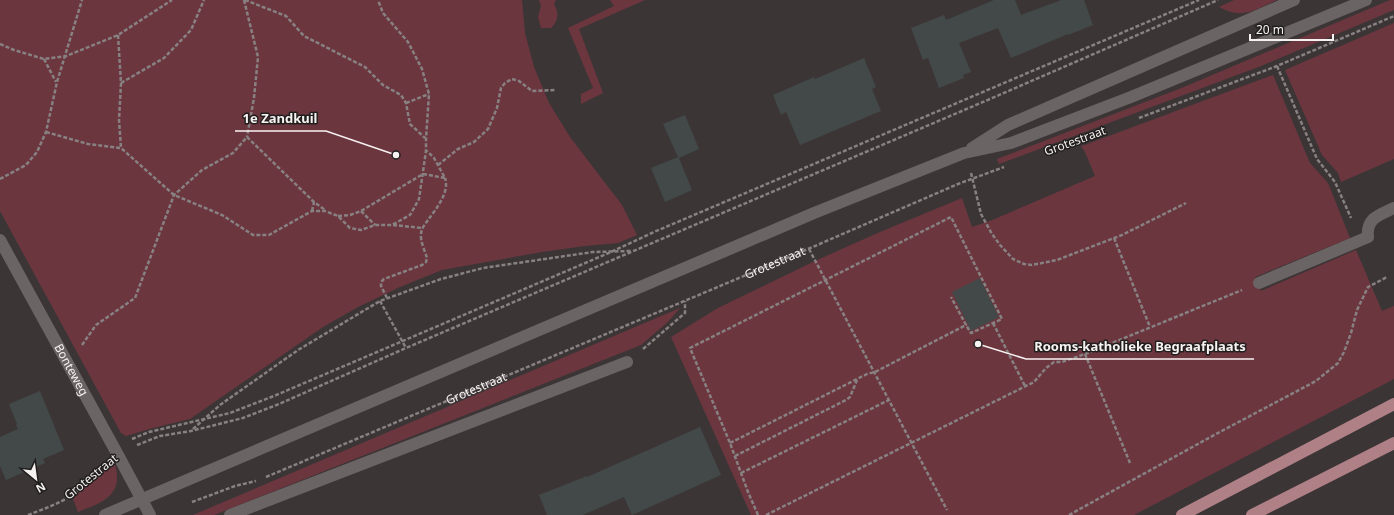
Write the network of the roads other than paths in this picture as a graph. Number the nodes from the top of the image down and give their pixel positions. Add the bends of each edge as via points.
1 (1294, 0) edge
2 (1366, 0) edge
3 (964, 153) junction
4 (1394, 208) edge
5 (0, 240) edge
6 (1259, 283) road end
7 (627, 362) road end
8 (1394, 404) edge
9 (1394, 443) edge
10 (142, 500) junction
11 (106, 515) edge
12 (150, 515) edge
13 (230, 515) edge
14 (1182, 515) edge
15 (1252, 515) edge

1 - 3 street, Grotestraat via 1008,125
2 - 3 street, Grotestraat via 1040,132 1011,143
3 - 10 street, Grotestraat via 814,213
4 - 6 street via 1371,221 1368,237
5 - 10 street, Bonteweg
7 - 13 street
8 - 14 main road
9 - 15 main road
10 - 11 street, Grotestraat
10 - 12 street

